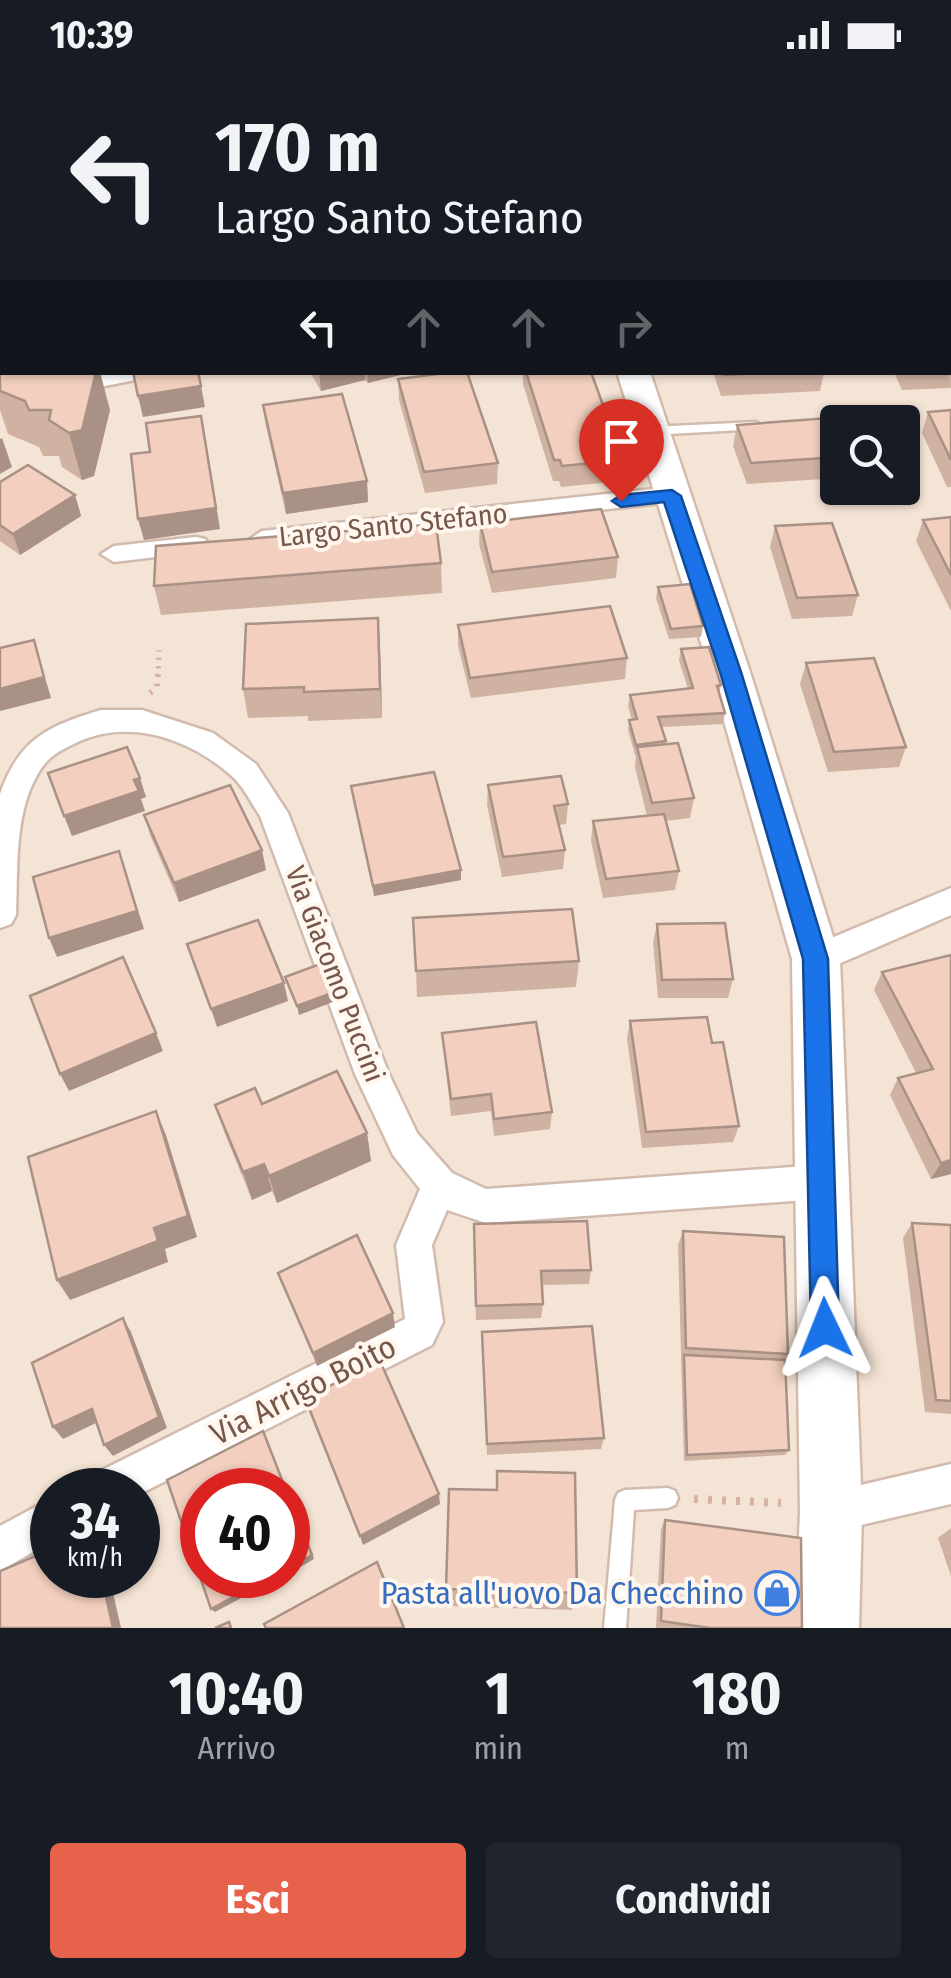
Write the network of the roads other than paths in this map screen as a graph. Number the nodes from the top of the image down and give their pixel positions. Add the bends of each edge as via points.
1 (125, 375) edge
2 (635, 375) edge
3 (0, 400) edge
4 (810, 423) edge
5 (820, 423) edge
6 (770, 425) edge
7 (650, 431) junction
8 (672, 496) junction
9 (114, 554) dead end
10 (951, 902) edge
11 (0, 916) edge
12 (816, 959) junction
13 (820, 1182) junction
14 (438, 1185) junction
15 (148, 1468) edge
16 (951, 1484) edge
17 (668, 1498) road end
18 (831, 1512) junction
19 (30, 1532) edge
20 (0, 1550) edge
21 (615, 1628) edge
22 (828, 1628) edge

1 - 3 street
2 - 7 street
4 - 5 lane
6 - 7 lane
7 - 8 street
8 - 9 street, Largo Santo Stefano
8 - 12 street
10 - 12 street
11 - 14 street, Via Giacomo Puccini via 7,816 41,746 101,720 142,720 203,741 246,772 273,813 372,1074 405,1144
12 - 13 street
13 - 14 street, Via Giacomo Puccini via 486,1206
13 - 18 street
14 - 15 street, Via Arrigo Boito via 414,1245 424,1322 418,1332
16 - 18 street
17 - 21 lane via 625,1500
18 - 22 street
19 - 20 street

